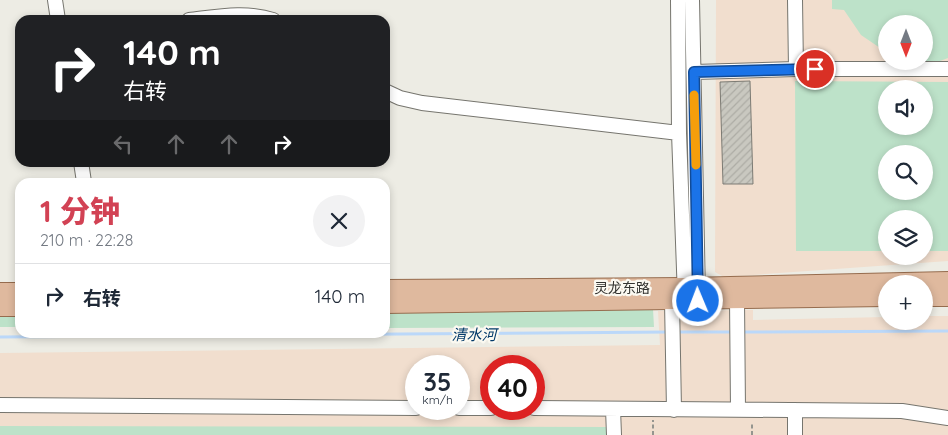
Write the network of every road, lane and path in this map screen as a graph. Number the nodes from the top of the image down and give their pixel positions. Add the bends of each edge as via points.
1 (55, 0) edge
2 (678, 0) edge
3 (692, 0) edge
4 (795, 0) edge
5 (57, 15) edge
6 (796, 69) junction
7 (948, 69) edge
8 (694, 72) junction
9 (390, 93) edge
10 (679, 132) junction
11 (948, 281) edge
12 (390, 289) edge
13 (0, 292) edge
14 (15, 292) edge
15 (933, 297) edge
16 (948, 297) edge
17 (878, 298) edge
18 (685, 299) junction
19 (390, 304) edge
20 (0, 307) edge
21 (15, 307) edge
22 (737, 307) junction
23 (0, 405) edge
24 (405, 408) edge
25 (545, 408) edge
26 (613, 409) junction
27 (674, 410) junction
28 (738, 410) junction
29 (795, 410) junction
30 (948, 418) edge
31 (614, 435) edge
32 (795, 435) edge

1 - 5 street
2 - 10 street
3 - 8 street
4 - 6 street
6 - 7 street
6 - 8 street
8 - 18 street
9 - 10 street via 422,104
10 - 18 street
11 - 18 main road, 灵龙东路
12 - 18 main road, 灵龙东路
13 - 14 main road
15 - 16 main road
17 - 22 main road, 灵龙东路
18 - 19 main road, 灵龙东路
18 - 22 main road, 灵龙东路
18 - 27 street
20 - 21 main road
22 - 28 street
23 - 24 street
25 - 26 street
26 - 27 street
26 - 31 street
27 - 28 street
28 - 29 street
29 - 30 street via 902,411
29 - 32 street

